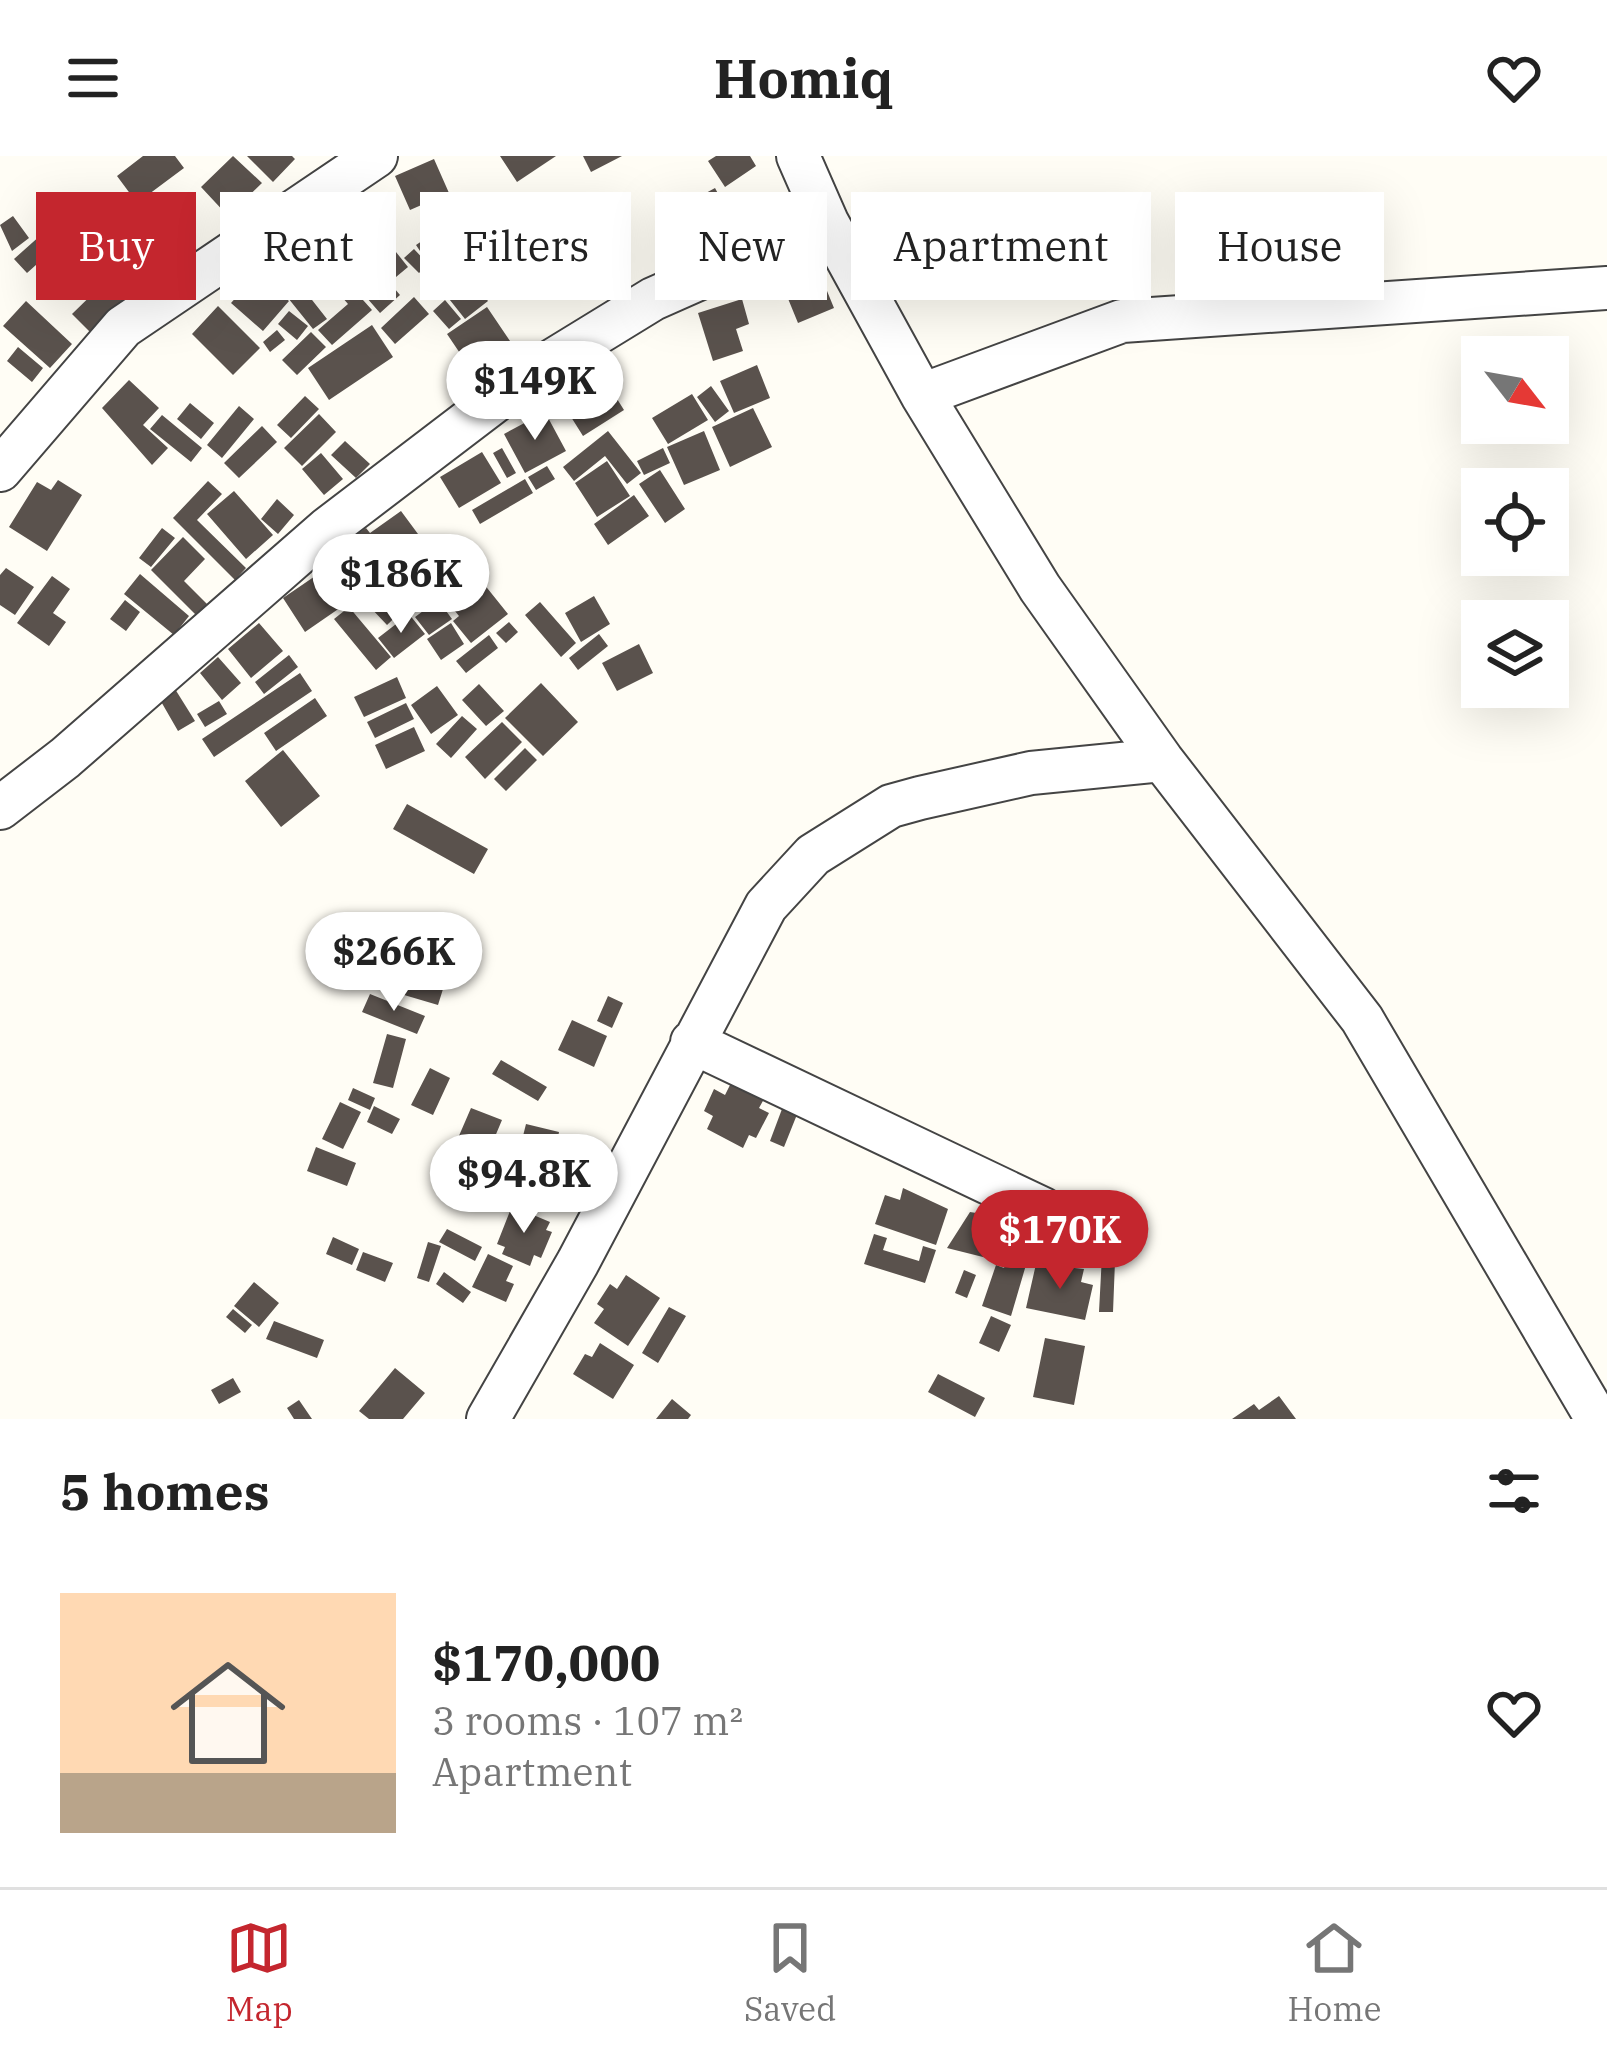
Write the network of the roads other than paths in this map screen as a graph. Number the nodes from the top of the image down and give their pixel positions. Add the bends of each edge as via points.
1 (376, 156) edge
2 (798, 156) edge
3 (814, 192) edge
4 (827, 223) edge
5 (1607, 289) edge
6 (655, 298) edge
7 (922, 395) junction
8 (0, 470) edge
9 (1162, 760) junction
10 (0, 808) edge
11 (692, 1042) junction
12 (1042, 1208) dead end
13 (488, 1419) edge
14 (1597, 1419) edge

1 - 8 street via 123,327
2 - 3 street
4 - 7 street
5 - 7 street via 1122,321
6 - 10 street via 529,375 326,529
7 - 9 street via 1040,588
9 - 11 street via 965,788 892,806 842,833 766,906
9 - 14 street via 1362,1019
11 - 12 street
11 - 13 street

